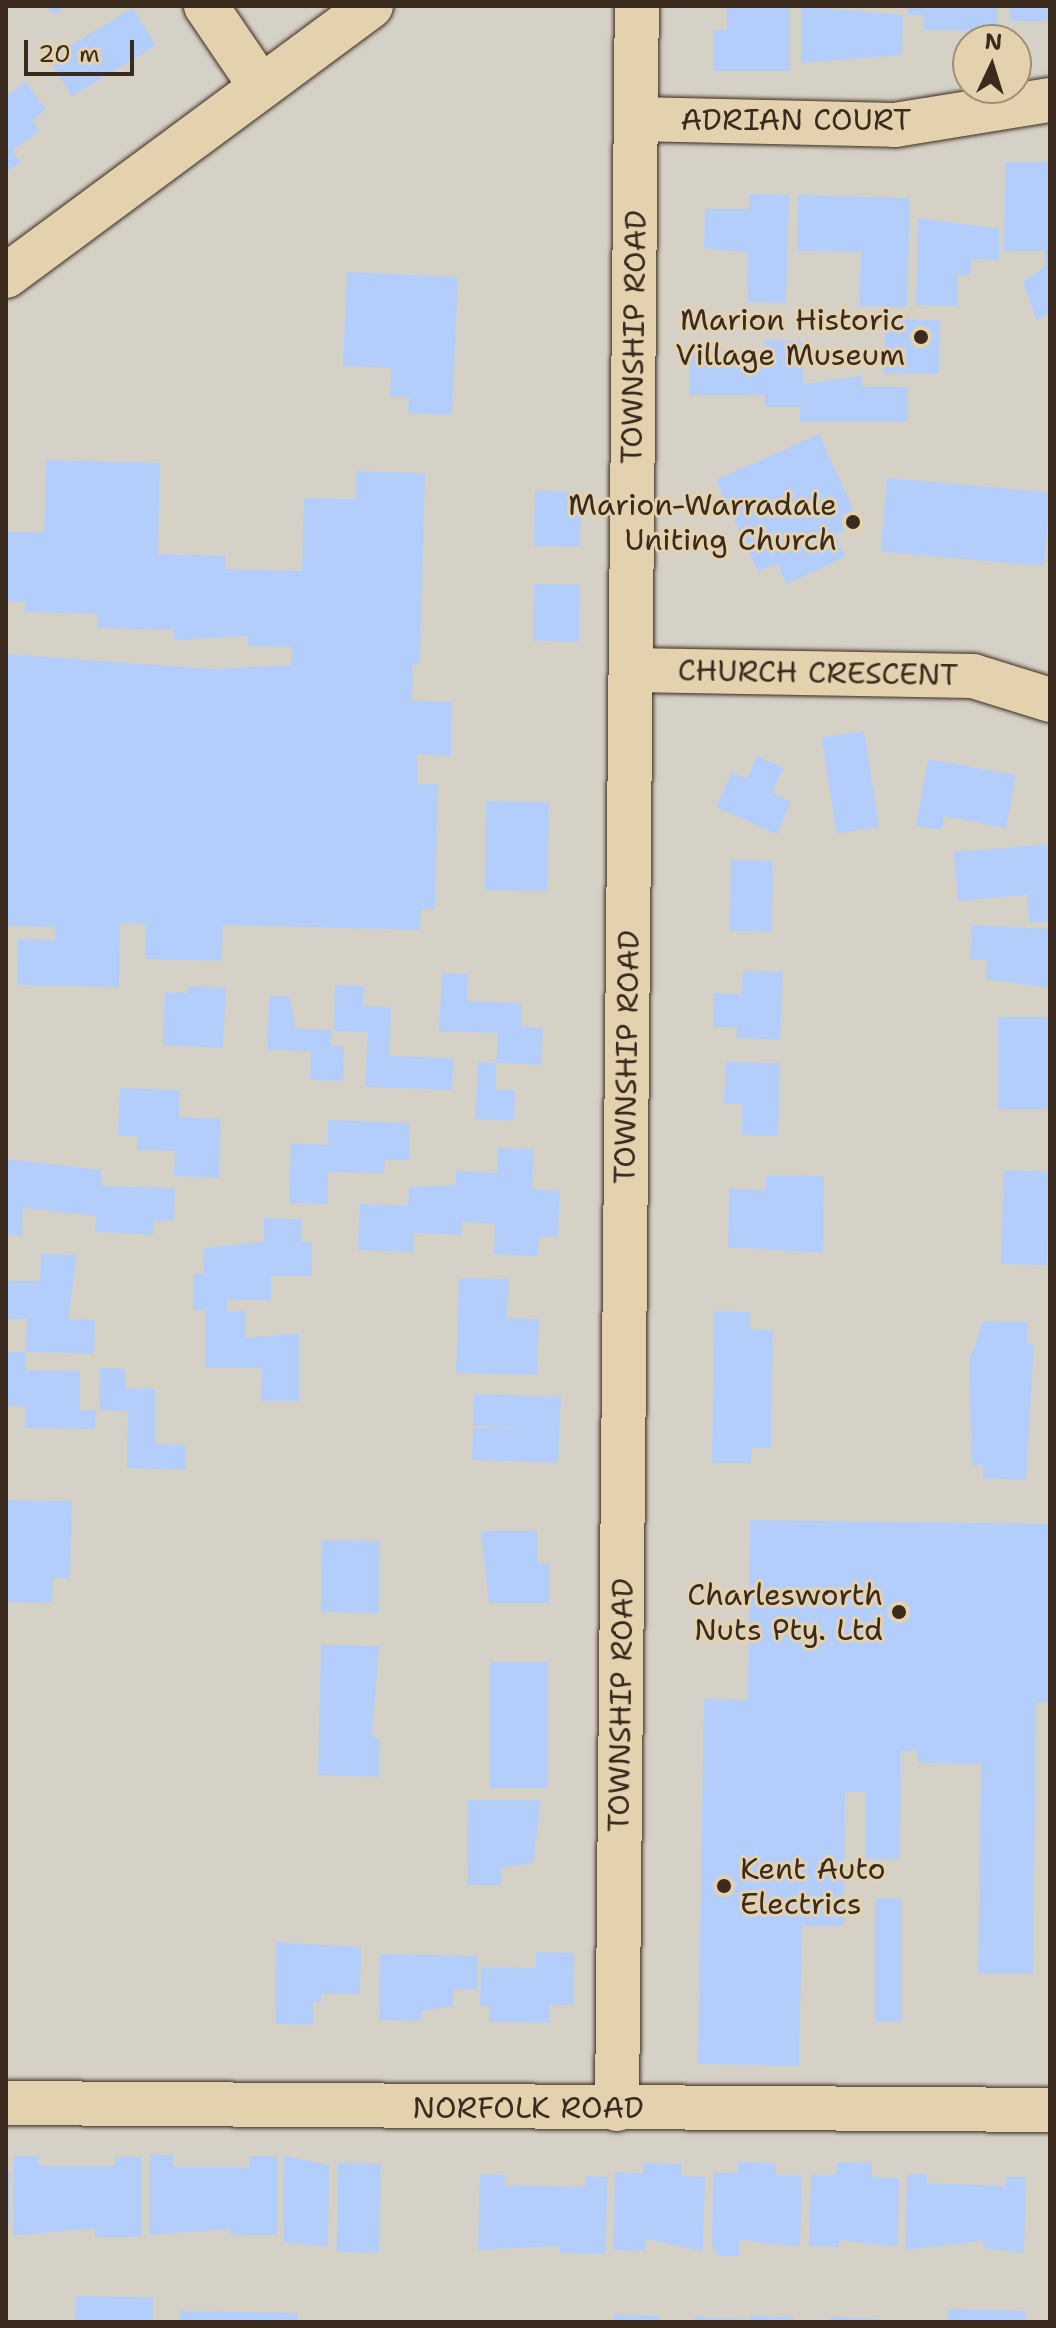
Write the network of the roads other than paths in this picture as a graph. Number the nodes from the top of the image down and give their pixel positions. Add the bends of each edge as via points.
1 (206, 6) edge
2 (371, 6) edge
3 (637, 6) edge
4 (261, 87) junction
5 (1050, 100) edge
6 (636, 119) junction
7 (6, 276) edge
8 (631, 670) junction
9 (1050, 700) edge
10 (6, 2103) edge
11 (617, 2109) junction
12 (1050, 2110) edge

1 - 4 street
2 - 4 street
3 - 6 street, TOWNSHIP ROAD
4 - 7 street
5 - 6 street, ADRIAN COURT via 895,125
6 - 8 street, TOWNSHIP ROAD
8 - 9 street, CHURCH CRESCENT via 959,675
8 - 11 street, TOWNSHIP ROAD
10 - 11 street, NORFOLK ROAD
11 - 12 street, NORFOLK ROAD

